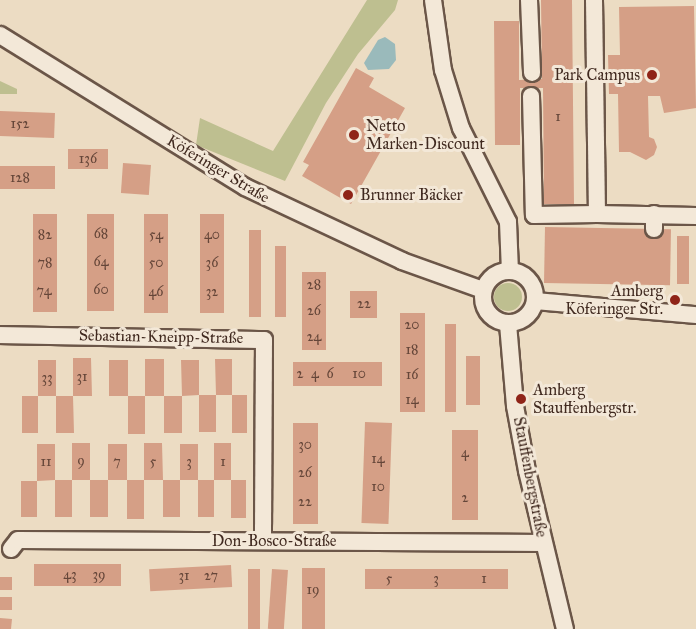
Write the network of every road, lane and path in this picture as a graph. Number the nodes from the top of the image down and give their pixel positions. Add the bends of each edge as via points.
1 (433, 0) edge
2 (529, 0) edge
3 (594, 0) edge
4 (0, 35) edge
5 (532, 73) dead end
6 (531, 96) dead end
7 (597, 214) junction
8 (696, 216) edge
9 (510, 271) junction
10 (483, 290) junction
11 (534, 301) junction
12 (696, 315) edge
13 (508, 324) junction
14 (0, 335) edge
15 (263, 541) junction
16 (543, 543) junction
17 (11, 549) dead end
18 (565, 629) edge

1 - 9 street via 443,70 461,128 508,222
2 - 5 street
3 - 7 street
4 - 10 street, Köferinger Straße via 244,187 381,251
6 - 7 street via 534,214 557,221
7 - 8 street via 654,221
9 - 10 street via 493,276
9 - 11 street via 525,277
10 - 13 street via 488,313
11 - 12 street
11 - 13 street via 523,319
13 - 16 street, Stauffenbergstraße via 515,406
14 - 15 street, Sebastian-Kneipp-Straße via 264,339
15 - 16 street, Don-Bosco-Straße
15 - 17 street, Don-Bosco-Straße via 18,540
16 - 18 street, Stauffenbergstraße

